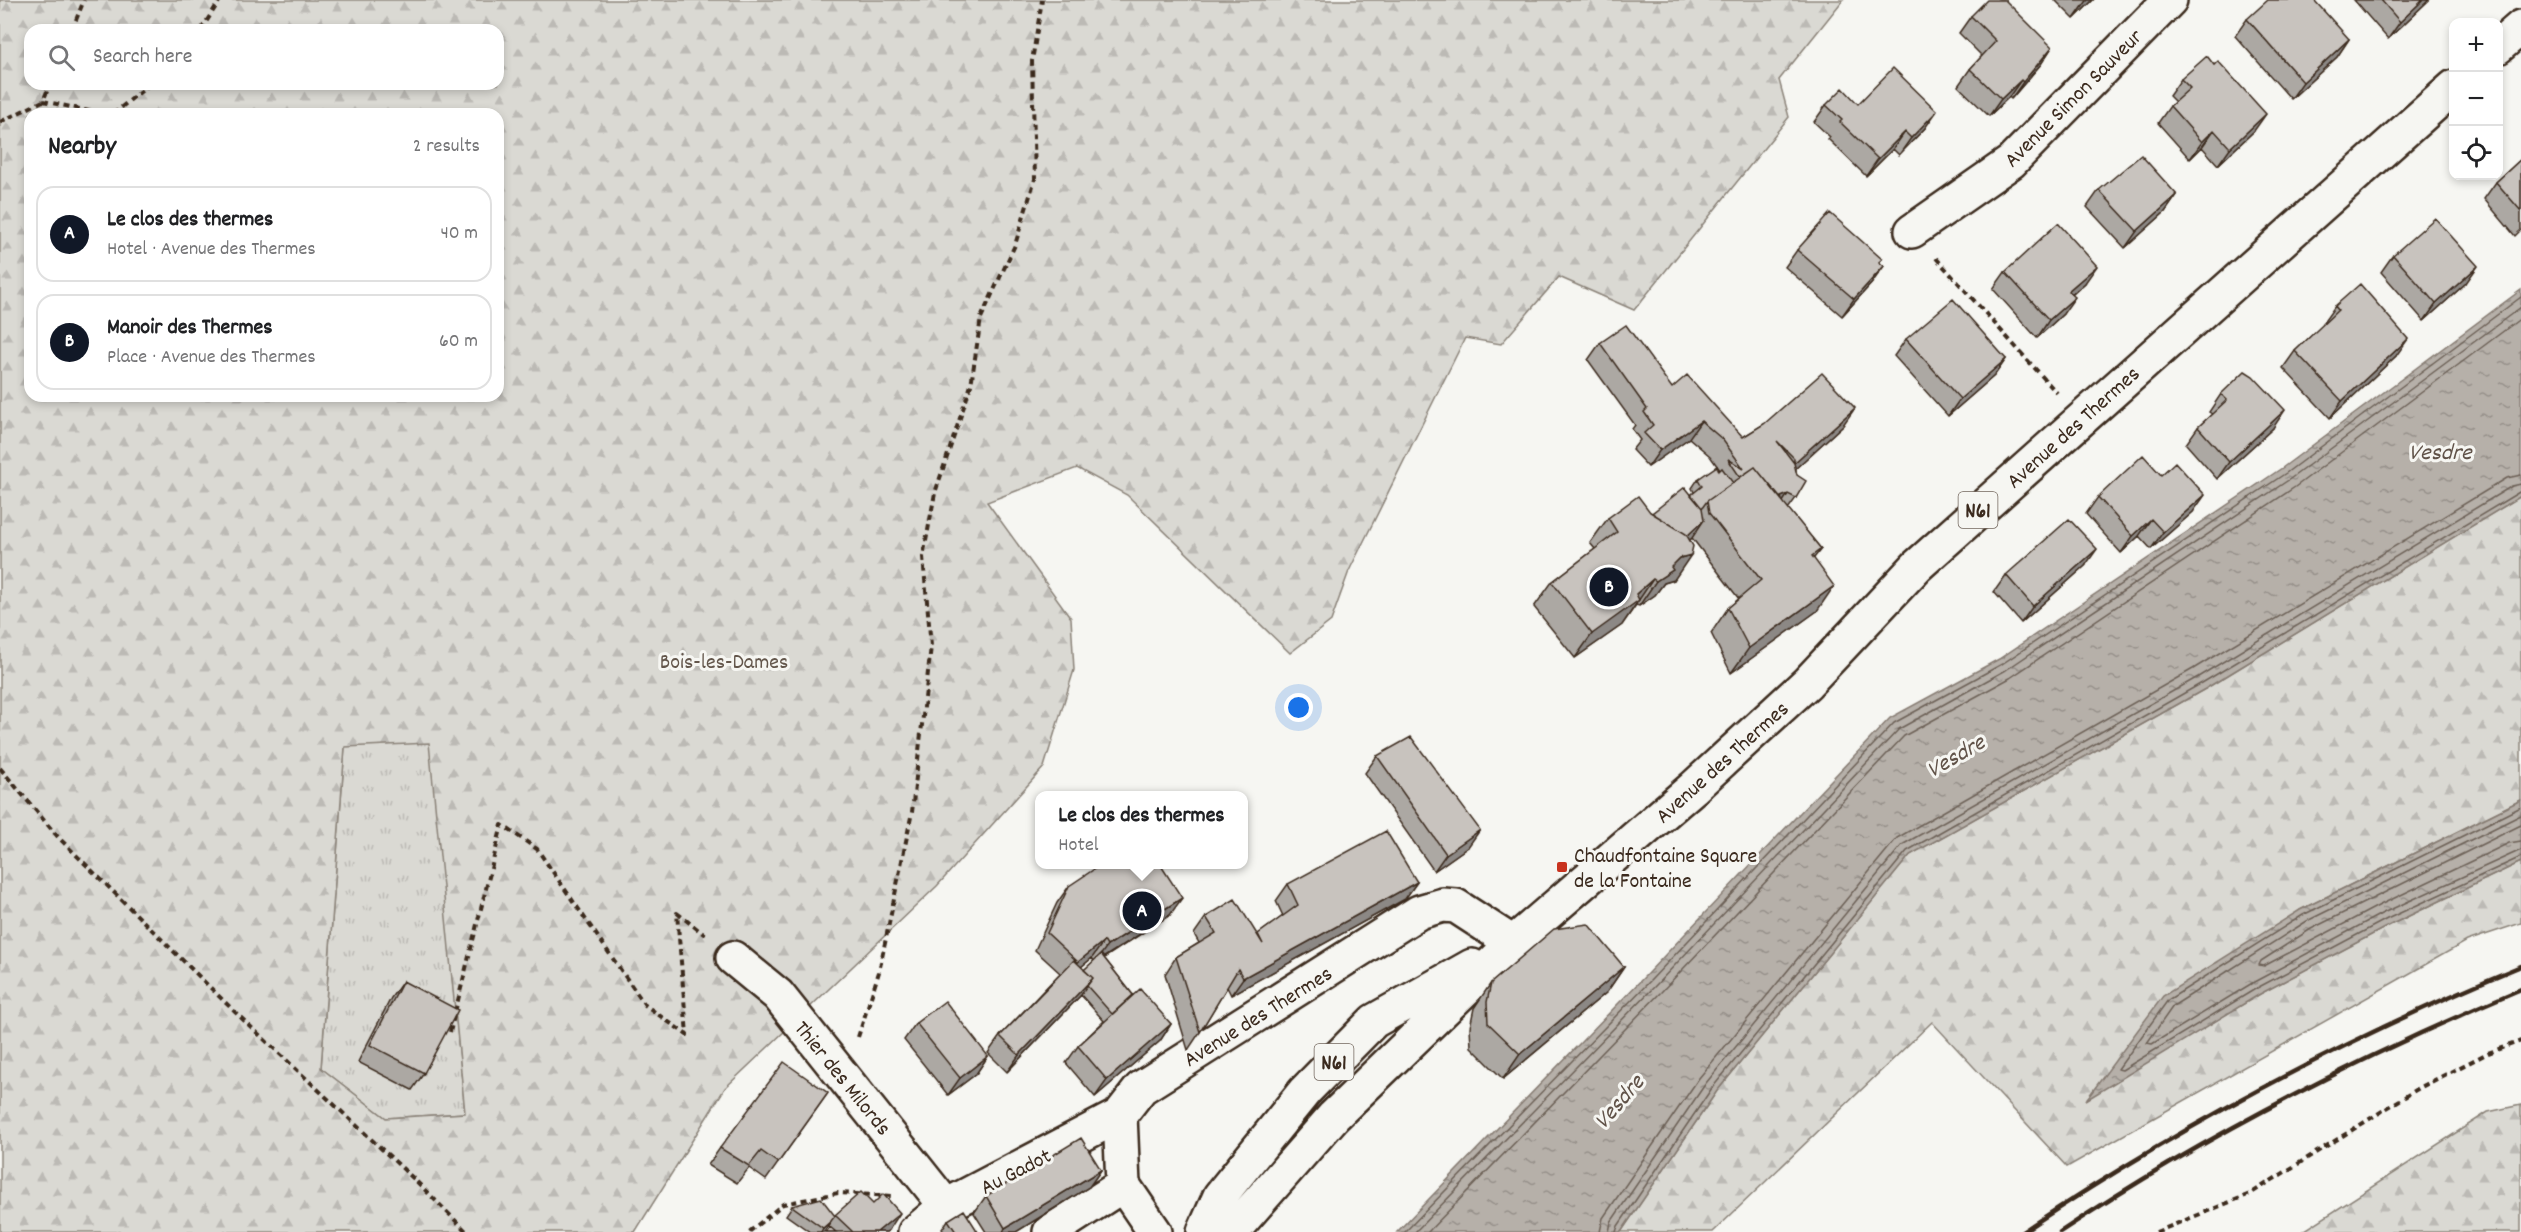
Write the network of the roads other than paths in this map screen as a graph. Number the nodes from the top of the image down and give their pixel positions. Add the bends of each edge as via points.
1 (2170, 0) edge
2 (2521, 27) edge
3 (2503, 43) edge
4 (2449, 91) edge
5 (1912, 231) road end
6 (1513, 943) junction
7 (733, 958) road end
8 (1120, 1115) junction
9 (1123, 1185) junction
10 (946, 1206) junction
11 (915, 1232) edge
12 (1050, 1232) edge
13 (1155, 1232) edge
14 (1204, 1232) edge
15 (1232, 1232) edge

1 - 5 main road, Avenue Simon Sauveur via 2011,162
2 - 3 main road
4 - 6 main road, Avenue des Thermes / N61 via 2079,418 1917,566 1857,633 1781,708
6 - 8 main road, Avenue des Thermes via 1456,906 1443,904 1419,912 1141,1088
6 - 14 main road, Avenue des Thermes / N61 via 1374,1021 1305,1091 1220,1196
6 - 15 main road, Avenue des Thermes / N61 via 1334,1116
7 - 10 main road, Thier des Milords via 778,995
8 - 9 main road
8 - 10 main road, Au Gadot
9 - 12 main road
9 - 13 main road
10 - 11 main road, Au Gadot

